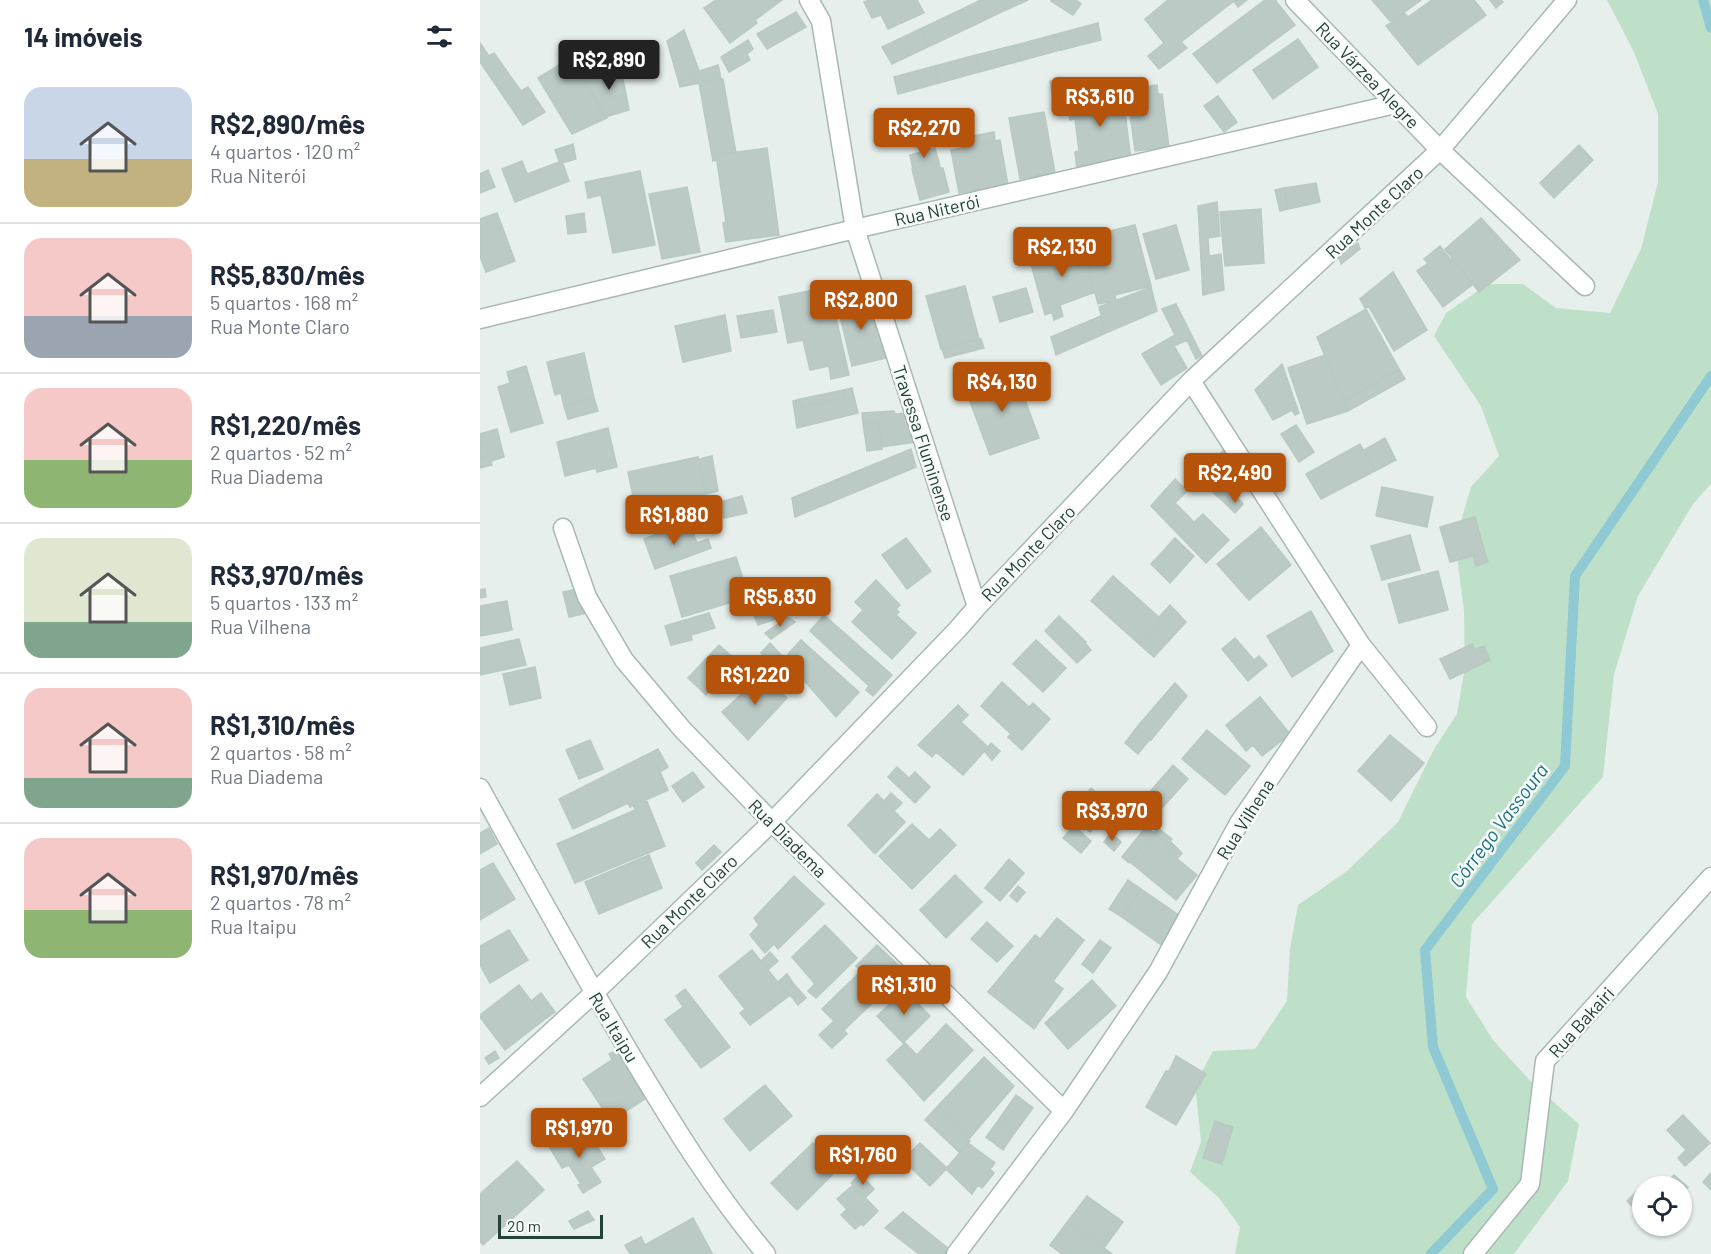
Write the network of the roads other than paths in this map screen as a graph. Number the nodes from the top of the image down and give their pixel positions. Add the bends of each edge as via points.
1 (809, 0) edge
2 (1295, 0) edge
3 (1567, 0) edge
4 (1395, 104) junction
5 (1440, 150) junction
6 (855, 229) junction
7 (1585, 286) dead end
8 (480, 319) edge
9 (1191, 381) junction
10 (563, 528) dead end
11 (977, 607) junction
12 (1361, 645) junction
13 (1426, 727) dead end
14 (480, 788) edge
15 (772, 822) junction
16 (1711, 877) edge
17 (594, 993) junction
18 (480, 1097) edge
19 (1064, 1111) junction
20 (766, 1254) edge
21 (956, 1254) edge
22 (1473, 1254) edge

1 - 6 street, Travessa Fluminense via 821,21
2 - 4 street, Rua Várzea Alegre
3 - 5 street, Rua Monte Claro
4 - 5 street, Rua Várzea Alegre
4 - 6 street, Rua Niterói
5 - 7 street, Rua Várzea Alegre
5 - 9 street, Rua Monte Claro
6 - 8 street, Rua Niterói
6 - 11 street, Travessa Fluminense
9 - 11 street, Rua Monte Claro
9 - 12 street
10 - 15 street, Rua Diadema via 586,597 624,660 682,729
11 - 15 street, Rua Monte Claro
12 - 13 street
12 - 19 street, Rua Vilhena via 1239,823 1158,972
14 - 17 street, Rua Itaipu
15 - 17 street, Rua Monte Claro
15 - 19 street, Rua Diadema
16 - 22 street, Rua Bakairi via 1545,1061 1530,1184
17 - 18 street, Rua Monte Claro
17 - 20 street, Rua Itaipu via 685,1145
19 - 21 street, Rua Vilhena

